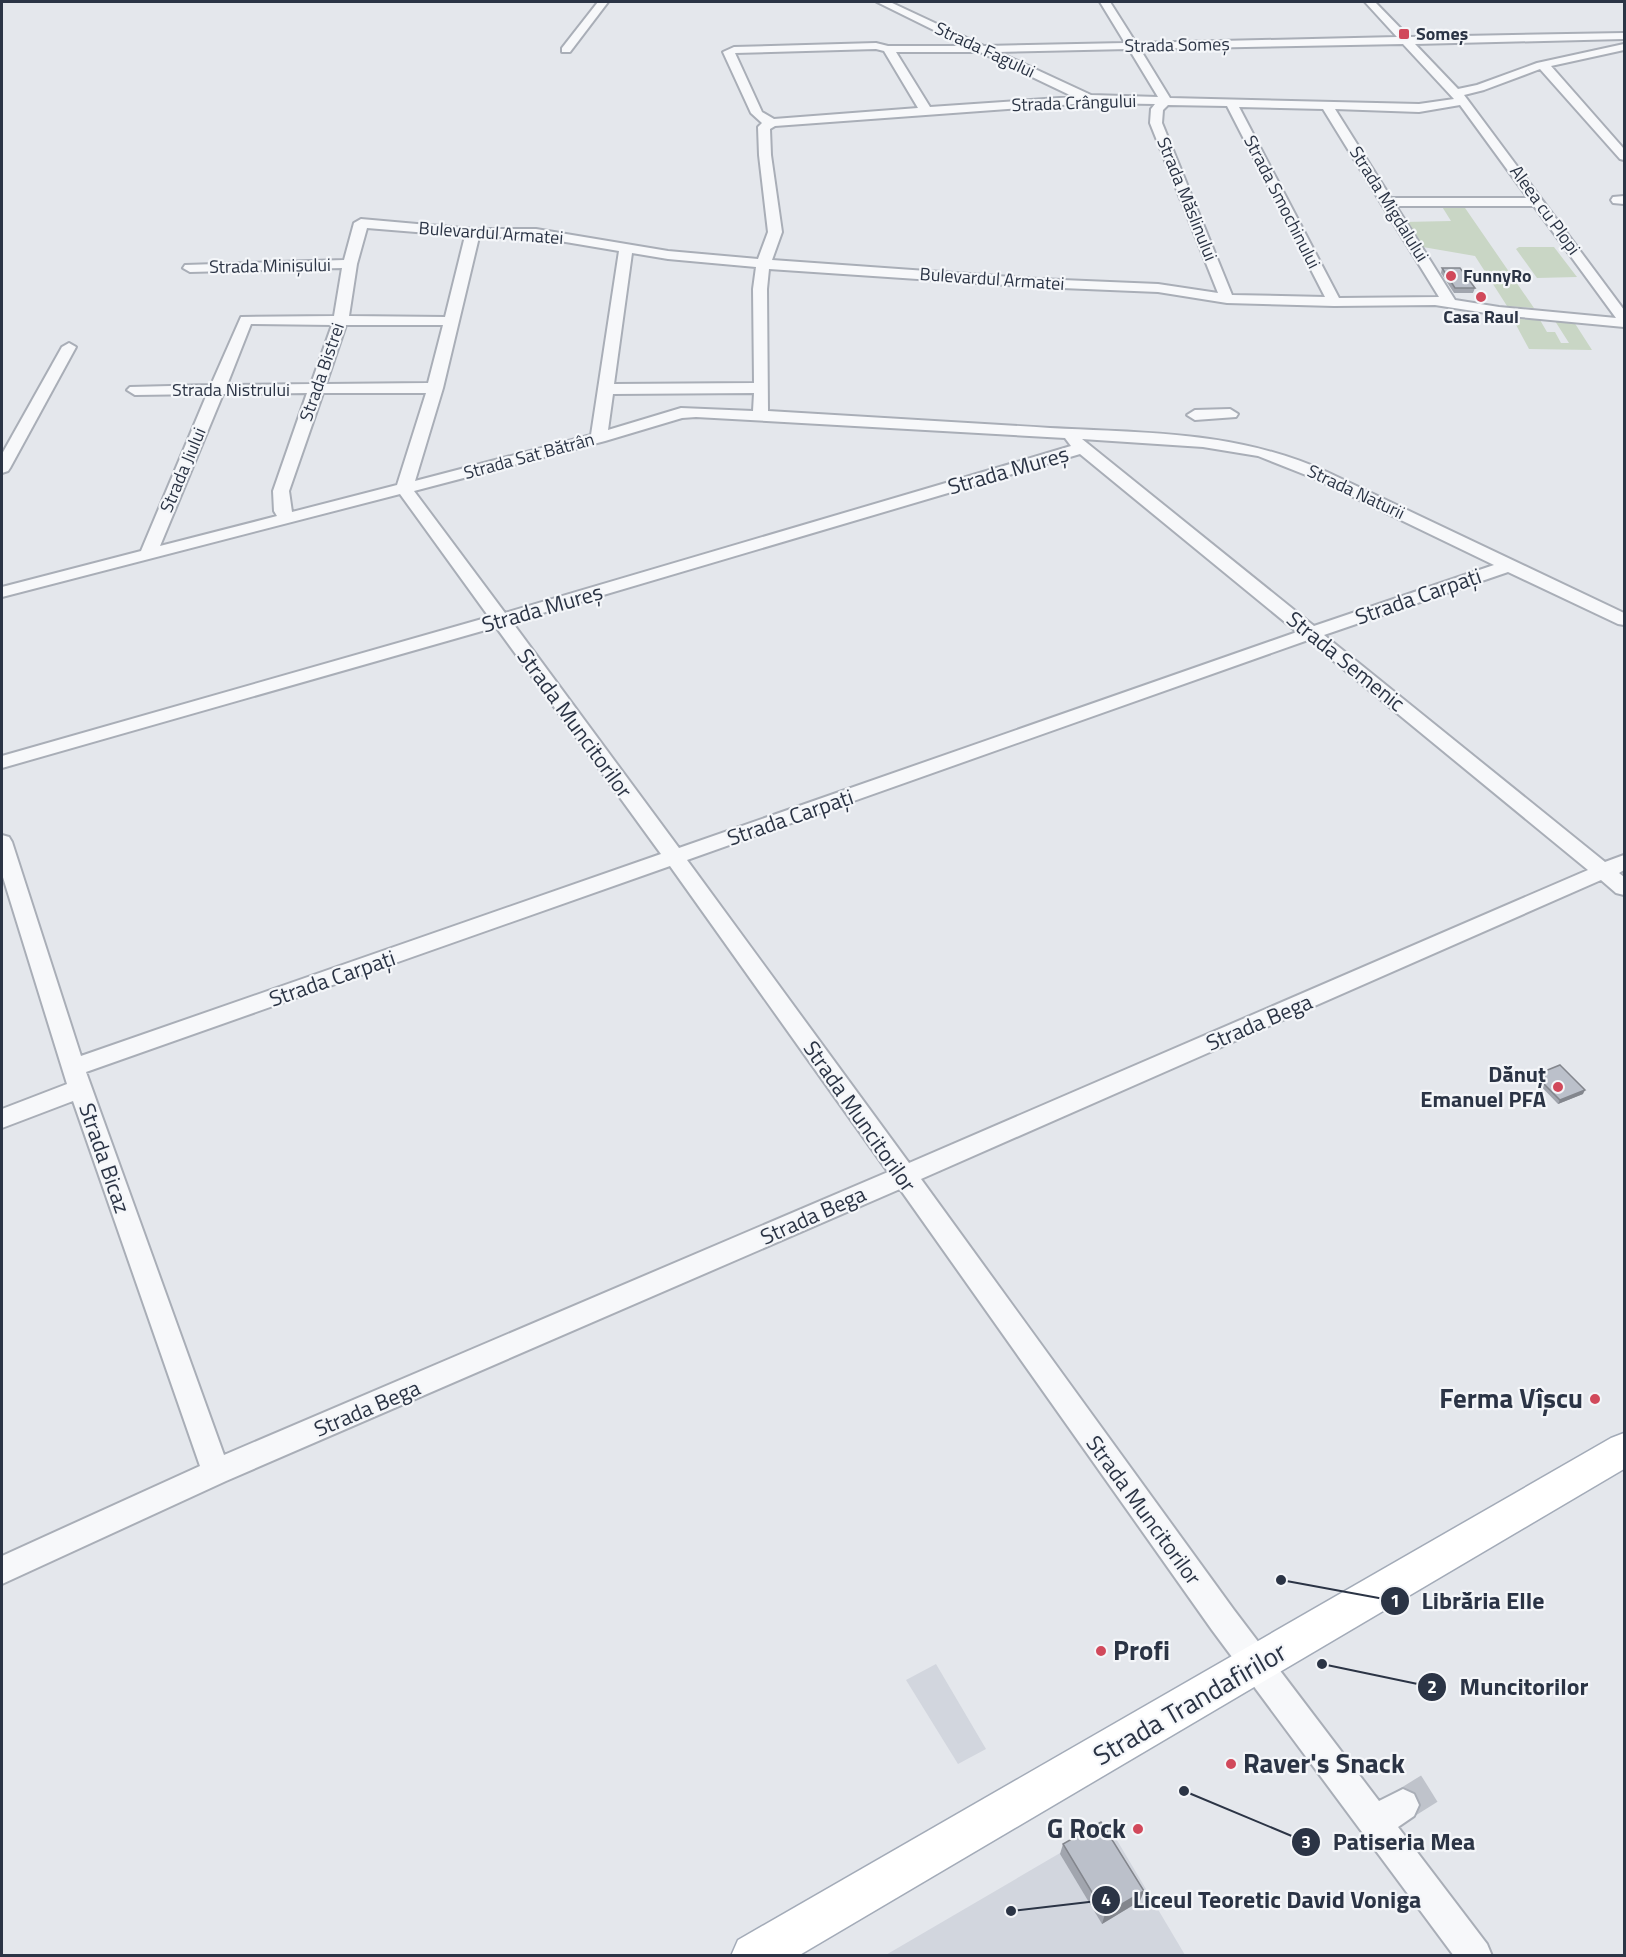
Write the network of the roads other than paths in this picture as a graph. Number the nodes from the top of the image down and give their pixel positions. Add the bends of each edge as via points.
1 (603, 2) edge
2 (882, 2) edge
3 (1105, 2) edge
4 (1370, 2) edge
5 (1624, 36) edge
6 (1405, 40) junction
7 (1134, 46) junction
8 (1624, 47) edge
9 (888, 49) junction
10 (982, 49) junction
11 (566, 50) dead end
12 (1541, 65) junction
13 (1459, 97) junction
14 (1089, 99) junction
15 (1166, 100) junction
16 (1231, 102) junction
17 (1327, 106) junction
18 (927, 113) junction
19 (772, 123) junction
20 (1624, 156) edge
21 (1387, 202) junction
22 (1539, 202) junction
23 (361, 223) joint
24 (473, 233) junction
25 (626, 249) junction
26 (766, 257) junction
27 (350, 264) junction
28 (190, 268) dead end
29 (1227, 299) junction
30 (1334, 302) junction
31 (1450, 303) junction
32 (341, 319) junction
33 (451, 321) junction
34 (1624, 321) edge
35 (69, 347) dead end
36 (435, 388) junction
37 (762, 388) junction
38 (605, 389) junction
39 (135, 390) dead end
40 (218, 390) junction
41 (316, 390) junction
42 (1230, 414) dead end
43 (760, 415) junction
44 (1195, 415) dead end
45 (1067, 434) junction
46 (600, 438) junction
47 (1082, 448) junction
48 (2, 468) edge
49 (404, 488) junction
50 (289, 518) junction
51 (148, 554) junction
52 (1507, 566) junction
53 (2, 592) edge
54 (499, 620) junction
55 (1624, 620) edge
56 (1311, 633) junction
57 (2, 762) edge
58 (2, 842) edge
59 (674, 857) junction
60 (1614, 866) edge
61 (1624, 888) edge
62 (77, 1078) junction
63 (2, 1119) edge
64 (903, 1176) junction
65 (1624, 1450) edge
66 (216, 1472) junction
67 (2, 1569) edge
68 (1258, 1665) junction
69 (1403, 1805) tunnel mouth
70 (1375, 1822) junction
71 (768, 1952) edge
72 (1475, 1956) edge

1 - 11 street
2 - 10 street, Strada Fagului
3 - 7 street
4 - 6 street, Aleea cu Plopi
5 - 6 street, Strada Someș
6 - 7 street, Strada Someș
6 - 13 street, Aleea cu Plopi
7 - 10 street, Strada Someș
7 - 15 street
8 - 12 street, Strada Crângului
9 - 10 street, Strada Someș
9 - 18 street
9 - 19 street, Strada Someș via 876,46 730,50 757,113
10 - 14 street, Strada Fagului
12 - 13 street, Strada Crângului
12 - 20 street via 1550,70
13 - 17 street, Strada Crângului via 1419,108
13 - 22 street, Aleea cu Plopi
14 - 15 street, Strada Crângului
14 - 18 street, Strada Crângului
15 - 16 street, Strada Crângului
15 - 29 street, Strada Măslinului via 1157,109 1156,123
16 - 17 street, Strada Crângului
16 - 30 street, Strada Smochinului
17 - 21 street, Strada Migdalului
18 - 19 street, Strada Crângului
19 - 26 street via 764,127 775,232
21 - 22 street
21 - 31 street, Strada Migdalului
22 - 34 street, Aleea cu Plopi
23 - 24 street, Bulevardul Armatei
23 - 27 street, Strada Bistrei
24 - 25 street, Bulevardul Armatei via 536,233
24 - 33 street
25 - 26 street, Bulevardul Armatei via 687,257
25 - 38 street
26 - 29 street, Bulevardul Armatei via 840,268 1158,288
26 - 37 street via 760,289
27 - 28 street, Strada Minișului
27 - 32 street, Strada Bistrei
29 - 30 street, Bulevardul Armatei
30 - 31 street, Bulevardul Armatei
31 - 34 street, Bulevardul Armatei
32 - 33 street
32 - 40 street, Strada Jiului via 246,320
32 - 41 street, Strada Bistrei
33 - 36 street
35 - 48 street
36 - 41 street, Strada Nistrului
36 - 49 street
37 - 38 street
37 - 43 street
38 - 46 street
39 - 40 street, Strada Nistrului
40 - 41 street, Strada Nistrului
40 - 51 street, Strada Jiului
41 - 50 street, Strada Bistrei via 281,491 282,511
42 - 44 street
43 - 45 street, Strada Sat Bătrân
43 - 46 street, Strada Sat Bătrân via 681,413
45 - 47 street, Strada Semenic
45 - 52 street, Strada Naturii via 1202,443 1265,453
46 - 49 street, Strada Sat Bătrân
47 - 54 street, Strada Mureș
47 - 56 street, Strada Semenic
49 - 50 street, Strada Sat Bătrân
49 - 54 street, Strada Muncitorilor
50 - 51 street, Strada Sat Bătrân
51 - 53 street, Strada Sat Bătrân
52 - 55 street, Strada Naturii
52 - 56 street, Strada Carpați
54 - 57 street, Strada Mureș
54 - 59 street, Strada Muncitorilor
56 - 59 street, Strada Carpați
56 - 60 street, Strada Semenic
58 - 62 street, Strada Bicaz
59 - 62 street, Strada Carpați
59 - 64 street, Strada Muncitorilor
60 - 61 street, Strada Semenic
60 - 64 street, Strada Bega
62 - 63 street, Strada Carpați
62 - 66 street, Strada Bicaz
64 - 66 street, Strada Bega
64 - 68 street, Strada Muncitorilor
65 - 68 main road, Strada Trandafirilor
66 - 67 street, Strada Bega
68 - 70 street, Strada Muncitorilor
68 - 71 main road, Strada Trandafirilor
69 - 70 street
70 - 72 street, Strada Muncitorilor

